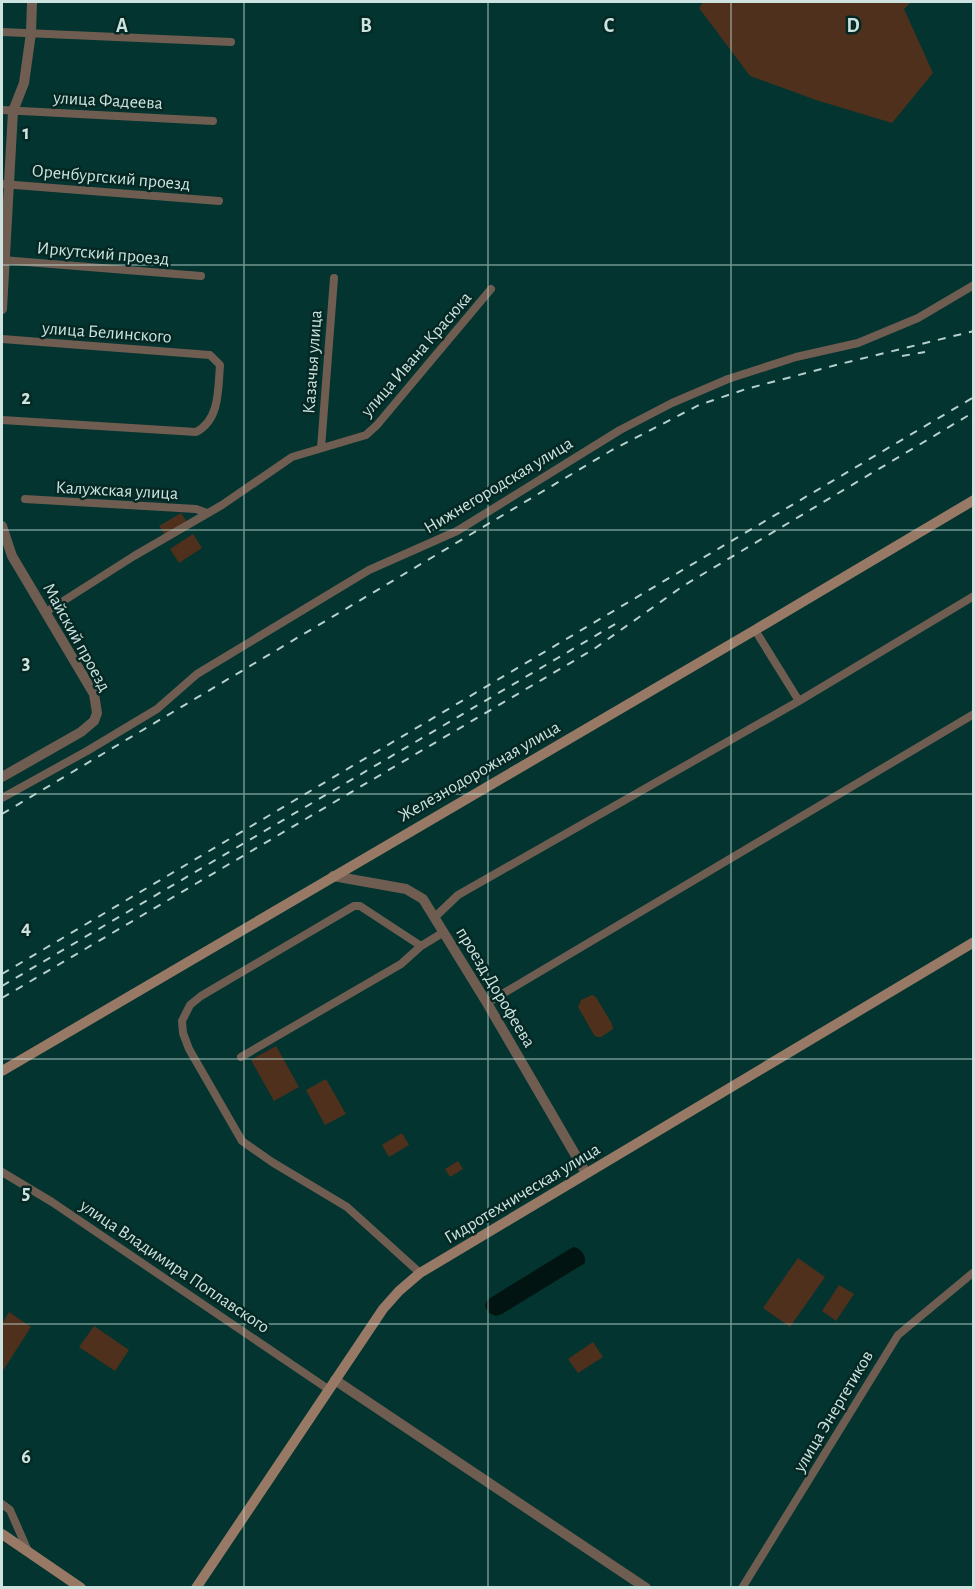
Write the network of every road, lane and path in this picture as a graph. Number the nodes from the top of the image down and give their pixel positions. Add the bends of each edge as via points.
1 (32, 2) edge
2 (2, 32) edge
3 (31, 33) junction
4 (231, 42) dead end
5 (7, 110) edge
6 (213, 121) dead end
7 (5, 184) edge
8 (219, 201) dead end
9 (3, 260) edge
10 (201, 276) dead end
11 (334, 278) dead end
12 (974, 285) edge
13 (491, 289) dead end
14 (2, 309) edge
15 (2, 339) edge
16 (2, 420) edge
17 (321, 448) junction
18 (25, 500) dead end
19 (974, 500) edge
20 (207, 513) junction
21 (2, 526) edge
22 (974, 596) edge
23 (46, 612) junction
24 (755, 630) junction
25 (799, 701) junction
26 (974, 714) edge
27 (2, 777) edge
28 (2, 798) edge
29 (333, 876) junction
30 (435, 917) junction
31 (444, 932) junction
32 (974, 942) edge
33 (421, 946) junction
34 (487, 1003) junction
35 (241, 1057) dead end
36 (2, 1071) edge
37 (2, 1172) edge
38 (586, 1173) junction
39 (974, 1272) edge
40 (420, 1274) junction
41 (332, 1384) junction
42 (2, 1504) edge
43 (2, 1534) edge
44 (28, 1552) junction
45 (81, 1587) edge
46 (196, 1587) edge
47 (646, 1587) edge
48 (742, 1587) edge

1 - 3 street
2 - 3 street
3 - 4 street
3 - 5 street via 24,83
5 - 6 street, улица Фадеева
5 - 7 street
7 - 8 street, Оренбургский проезд
7 - 9 street
9 - 10 street, Иркутский проезд
9 - 14 street
11 - 17 street, Казачья улица
12 - 28 street, Нижнегородская улица via 910,322 858,343 796,357 728,379 620,430 457,531 369,570 197,674 157,709
13 - 17 street, улица Ивана Красюка via 377,425 366,435
15 - 16 street, улица Белинского via 210,355 220,365 213,417 196,432
17 - 20 street, улица Ивана Красюка via 292,457
18 - 20 street, Калужская улица via 196,509
19 - 24 main road, Железнодорожная улица
20 - 23 street, улица Ивана Красюка
21 - 23 street, Майский проезд via 12,556
22 - 25 street
23 - 27 street, Майский проезд via 94,694 97,713 94,722 81,732
24 - 25 street
24 - 29 main road, Железнодорожная улица
25 - 30 street via 458,895
26 - 34 street
29 - 30 street, проезд Дорофеева via 406,889 423,899
29 - 36 main road, Железнодорожная улица
30 - 31 street, проезд Дорофеева
31 - 33 street
31 - 34 street, проезд Дорофеева
32 - 38 main road, Гидротехническая улица
33 - 35 street via 401,964
33 - 40 street via 360,906 354,906 201,996 190,1005 182,1021 189,1049 242,1141 347,1207
34 - 38 street, проезд Дорофеева
37 - 41 street, улица Владимира Поплавского
38 - 40 main road, Гидротехническая улица
39 - 48 street, улица Энергетиков via 898,1335
40 - 41 main road, Гидротехническая улица via 383,1309
41 - 46 main road, Гидротехническая улица
41 - 47 street, улица Владимира Поплавского
42 - 44 street via 10,1510
43 - 44 main road
44 - 45 main road

